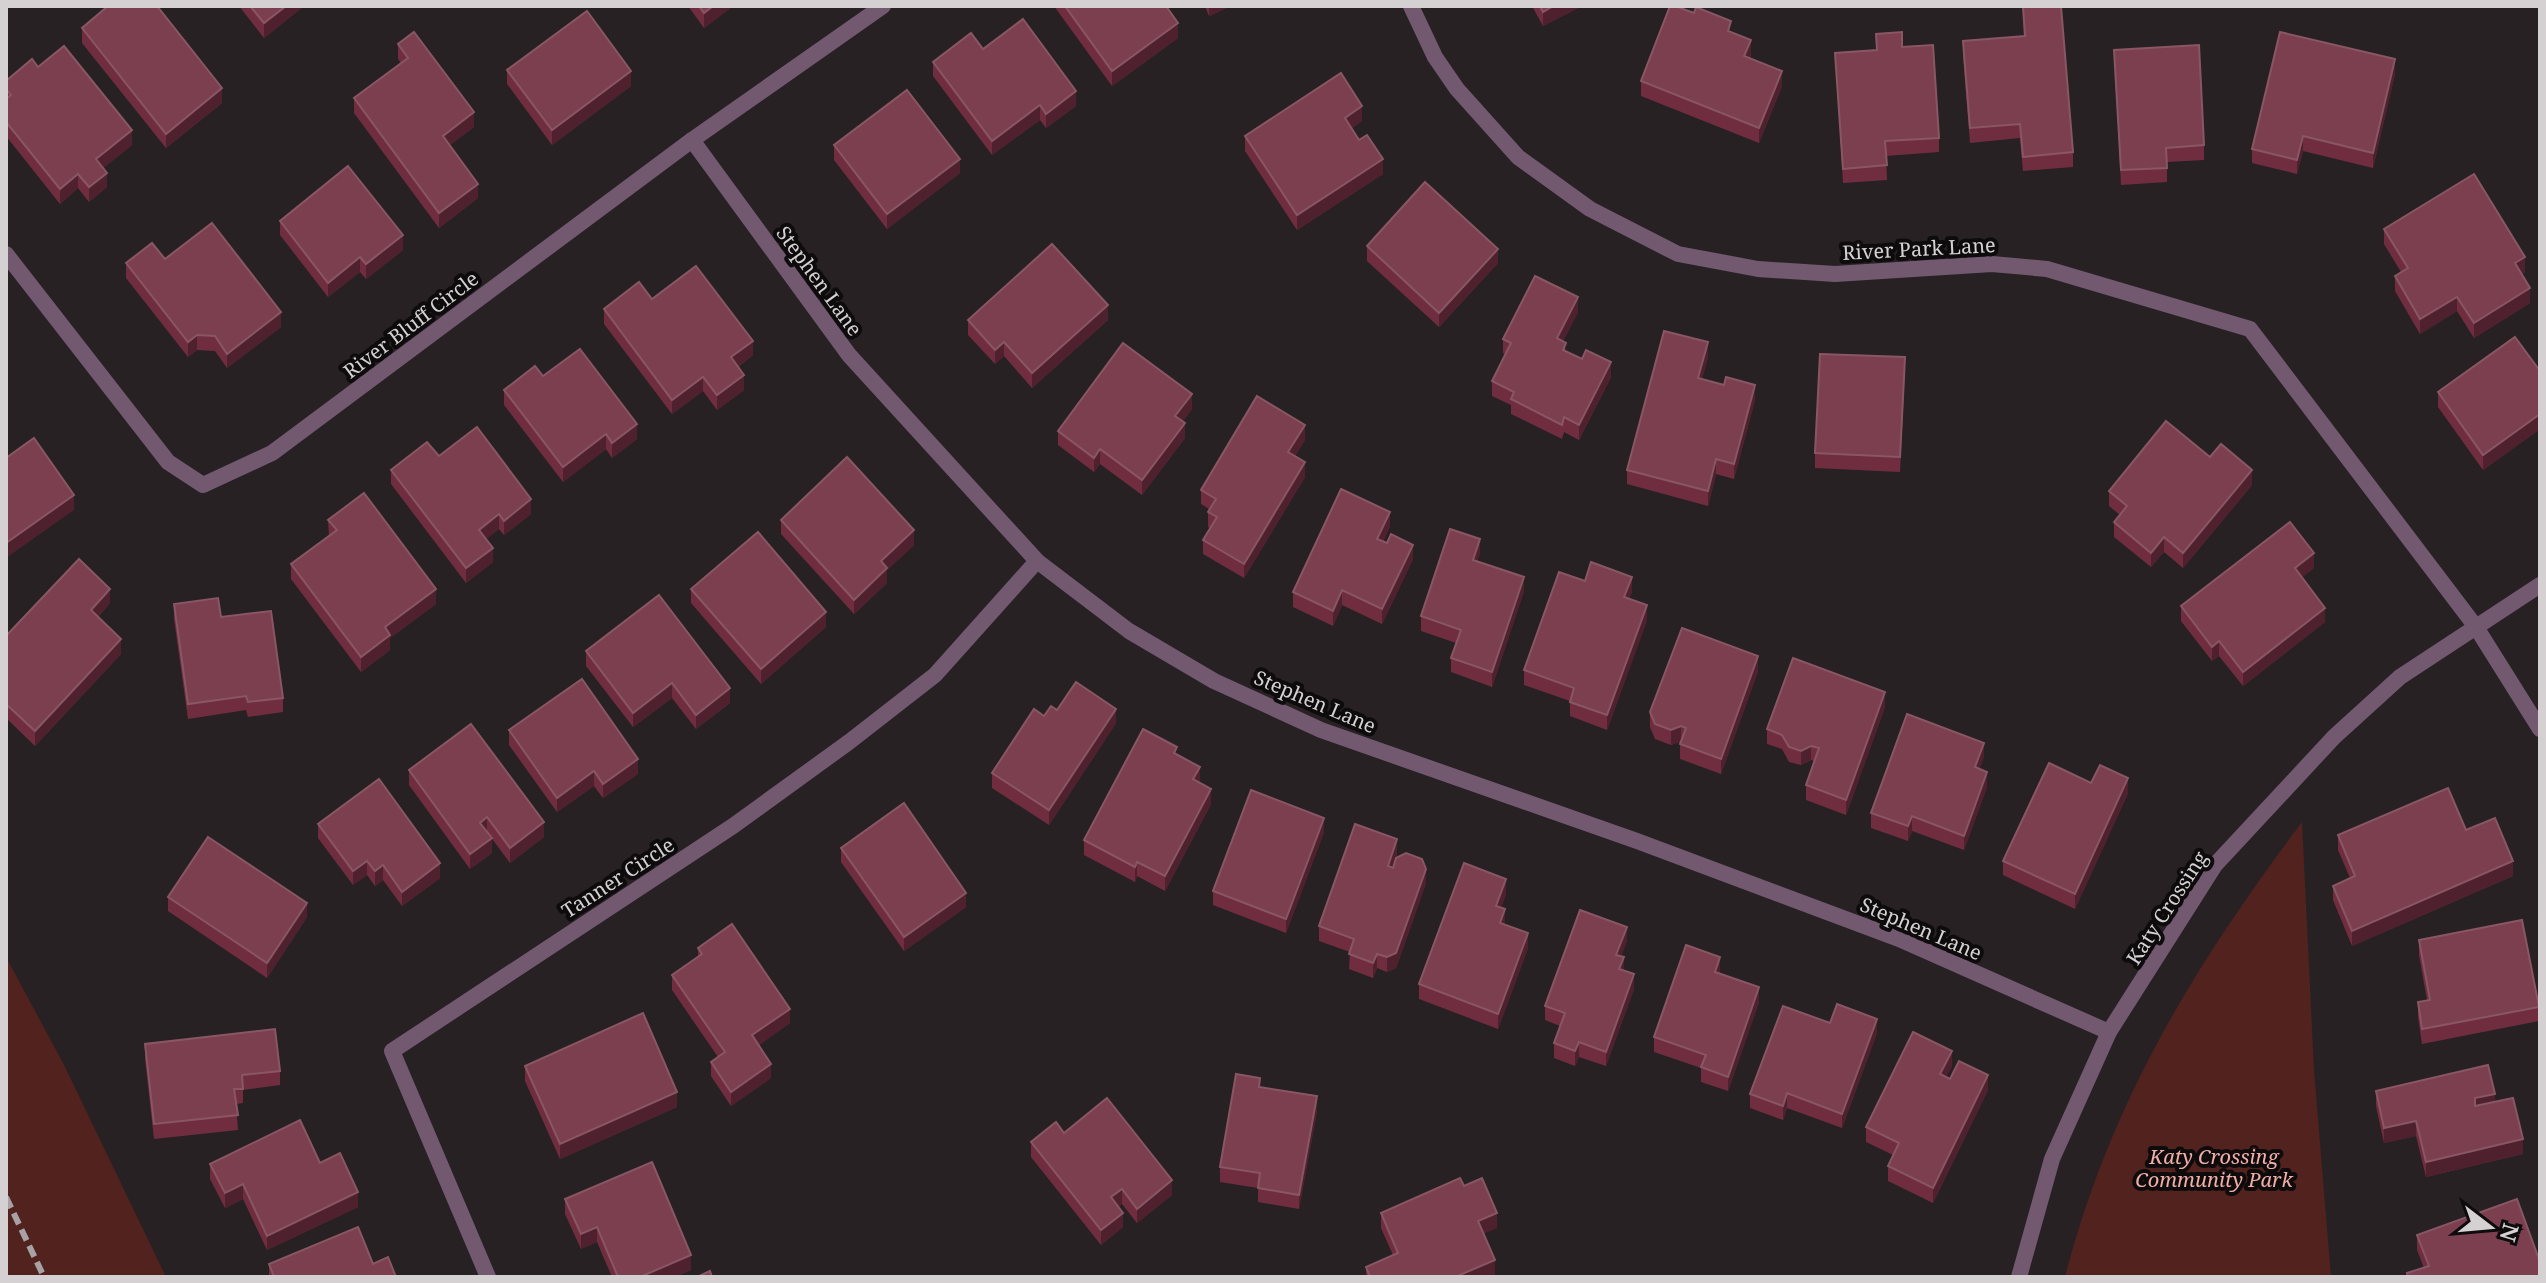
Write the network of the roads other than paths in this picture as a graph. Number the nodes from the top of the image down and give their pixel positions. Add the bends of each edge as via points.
1 (883, 6) edge
2 (1411, 6) edge
3 (692, 140) junction
4 (6, 254) edge
5 (1037, 561) junction
6 (2540, 585) edge
7 (2476, 627) junction
8 (2540, 729) edge
9 (2109, 1032) junction
10 (488, 1277) edge
11 (2019, 1277) edge

1 - 3 street, River Bluff Circle
2 - 7 street, River Park Lane via 1457,89 1518,157 1590,209 1678,254 1758,269 1835,274 1992,264 2047,269 2250,329
3 - 4 street, River Bluff Circle via 272,453 203,485 168,462
3 - 5 street, Stephen Lane via 849,355
5 - 9 street, Stephen Lane via 1129,631 1214,681 1321,730 1899,939
5 - 10 street, Tanner Circle via 935,675 849,742 733,826 392,1051
6 - 7 street, Katy Crossing
7 - 8 street, River Park Lane
7 - 9 street, Katy Crossing via 2400,677 2334,737 2215,865
9 - 11 street, Katy Crossing via 2052,1159

